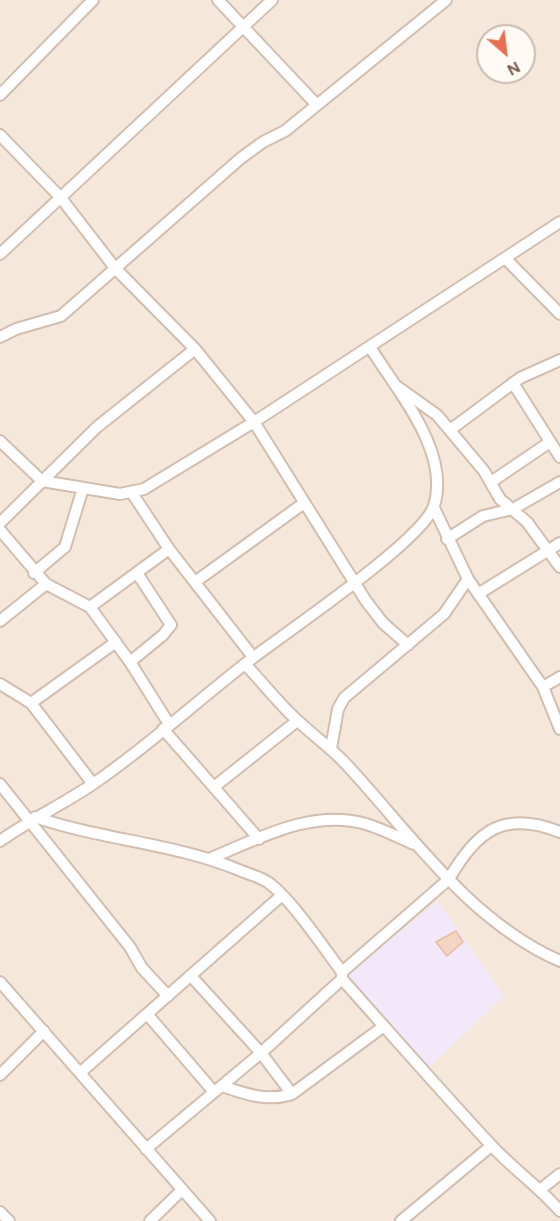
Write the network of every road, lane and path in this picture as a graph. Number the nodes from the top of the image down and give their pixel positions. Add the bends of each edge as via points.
1 (93, 0) edge
2 (218, 0) edge
3 (272, 0) edge
4 (446, 0) edge
5 (243, 28) junction
6 (0, 95) edge
7 (316, 104) junction
8 (0, 135) edge
9 (61, 198) junction
10 (560, 222) edge
11 (0, 254) edge
12 (505, 258) junction
13 (115, 268) junction
14 (560, 314) edge
15 (0, 337) edge
16 (370, 347) junction
17 (195, 349) junction
18 (560, 360) edge
19 (513, 383) junction
20 (392, 384) junction
21 (254, 422) junction
22 (450, 430) junction
23 (0, 441) edge
24 (550, 442) junction
25 (560, 457) edge
26 (42, 481) junction
27 (491, 482) junction
28 (560, 482) edge
29 (83, 488) junction
30 (132, 493) junction
31 (304, 503) junction
32 (434, 508) junction
33 (513, 509) junction
34 (0, 523) edge
35 (0, 530) edge
36 (447, 539) junction
37 (560, 543) edge
38 (169, 549) junction
39 (548, 550) junction
40 (560, 567) edge
41 (34, 573) junction
42 (137, 573) junction
43 (468, 579) junction
44 (195, 582) junction
45 (355, 583) junction
46 (46, 584) junction
47 (478, 594) junction
48 (90, 607) junction
49 (0, 621) edge
50 (116, 642) junction
51 (408, 645) junction
52 (249, 661) junction
53 (130, 662) junction
54 (560, 676) edge
55 (0, 684) edge
56 (543, 687) junction
57 (31, 703) junction
58 (297, 721) junction
59 (166, 726) junction
60 (560, 729) edge
61 (331, 748) junction
62 (0, 784) edge
63 (93, 784) junction
64 (214, 787) junction
65 (32, 819) junction
66 (560, 832) edge
67 (259, 839) junction
68 (0, 841) edge
69 (417, 845) junction
70 (209, 859) junction
71 (449, 879) junction
72 (281, 896) junction
73 (560, 961) edge
74 (342, 975) junction
75 (191, 976) junction
76 (0, 982) edge
77 (168, 996) junction
78 (147, 1014) junction
79 (384, 1026) junction
80 (44, 1032) junction
81 (261, 1053) junction
82 (81, 1072) junction
83 (0, 1075) edge
84 (218, 1089) junction
85 (292, 1094) junction
86 (491, 1146) junction
87 (146, 1149) junction
88 (560, 1174) edge
89 (541, 1189) junction
90 (182, 1190) junction
91 (560, 1211) edge
92 (0, 1212) edge
93 (9, 1221) edge
94 (150, 1221) edge
95 (210, 1221) edge
96 (401, 1221) edge

1 - 6 street
2 - 5 street
3 - 5 street
4 - 7 street
5 - 7 street
5 - 9 street
7 - 13 street via 285,131 241,158
8 - 9 street
9 - 11 street
9 - 13 street
10 - 12 street
12 - 14 street
12 - 16 street
13 - 15 street via 61,316
13 - 17 street
16 - 20 street
16 - 21 street
17 - 21 street
17 - 26 street via 97,427
18 - 19 street
19 - 22 street
19 - 24 street
20 - 22 street via 424,404
20 - 32 street via 430,445 437,466
21 - 30 street
21 - 31 street
22 - 27 street
23 - 26 street
24 - 25 street
24 - 27 street
26 - 29 street
26 - 34 street
27 - 33 street via 500,499
28 - 33 street
29 - 30 street
29 - 41 street via 65,547
30 - 38 street
31 - 44 street
31 - 45 street
32 - 36 street
32 - 45 street via 412,534
33 - 36 street via 488,514
33 - 39 street
35 - 41 street
36 - 43 street
37 - 39 street
38 - 42 street
38 - 44 street
39 - 40 street
39 - 47 street
41 - 46 street
42 - 48 street
42 - 53 street via 171,625
43 - 47 street
43 - 51 street via 444,614
44 - 52 street
45 - 51 street via 383,623
45 - 52 street
46 - 48 street
46 - 49 street
47 - 56 street
48 - 50 street
50 - 53 street
50 - 57 street
51 - 61 street via 344,698
52 - 58 street
52 - 59 street
53 - 59 street
54 - 56 street
55 - 57 street
56 - 60 street
57 - 63 street
58 - 61 street
58 - 64 street
59 - 63 street
59 - 64 street
61 - 69 street
62 - 65 street
63 - 65 street
64 - 67 street
65 - 68 street
65 - 70 street
65 - 77 street via 142,968
66 - 71 street via 528,823 505,823 491,829 459,862
67 - 69 street via 302,822 328,819 365,824
67 - 70 street
69 - 71 street
70 - 72 street via 268,883
71 - 73 street via 519,941
71 - 74 street
72 - 74 street
72 - 75 street
74 - 79 street
74 - 81 street
75 - 77 street
75 - 81 street
76 - 80 street
77 - 78 street
78 - 82 street
78 - 84 street
79 - 85 street
79 - 86 street
80 - 82 street
80 - 83 street
81 - 84 street
81 - 85 street
82 - 87 street
84 - 85 street via 278,1098
84 - 87 street
86 - 89 street
86 - 96 street
87 - 90 street
88 - 89 street
89 - 91 street
90 - 94 street
90 - 95 street
92 - 93 street

